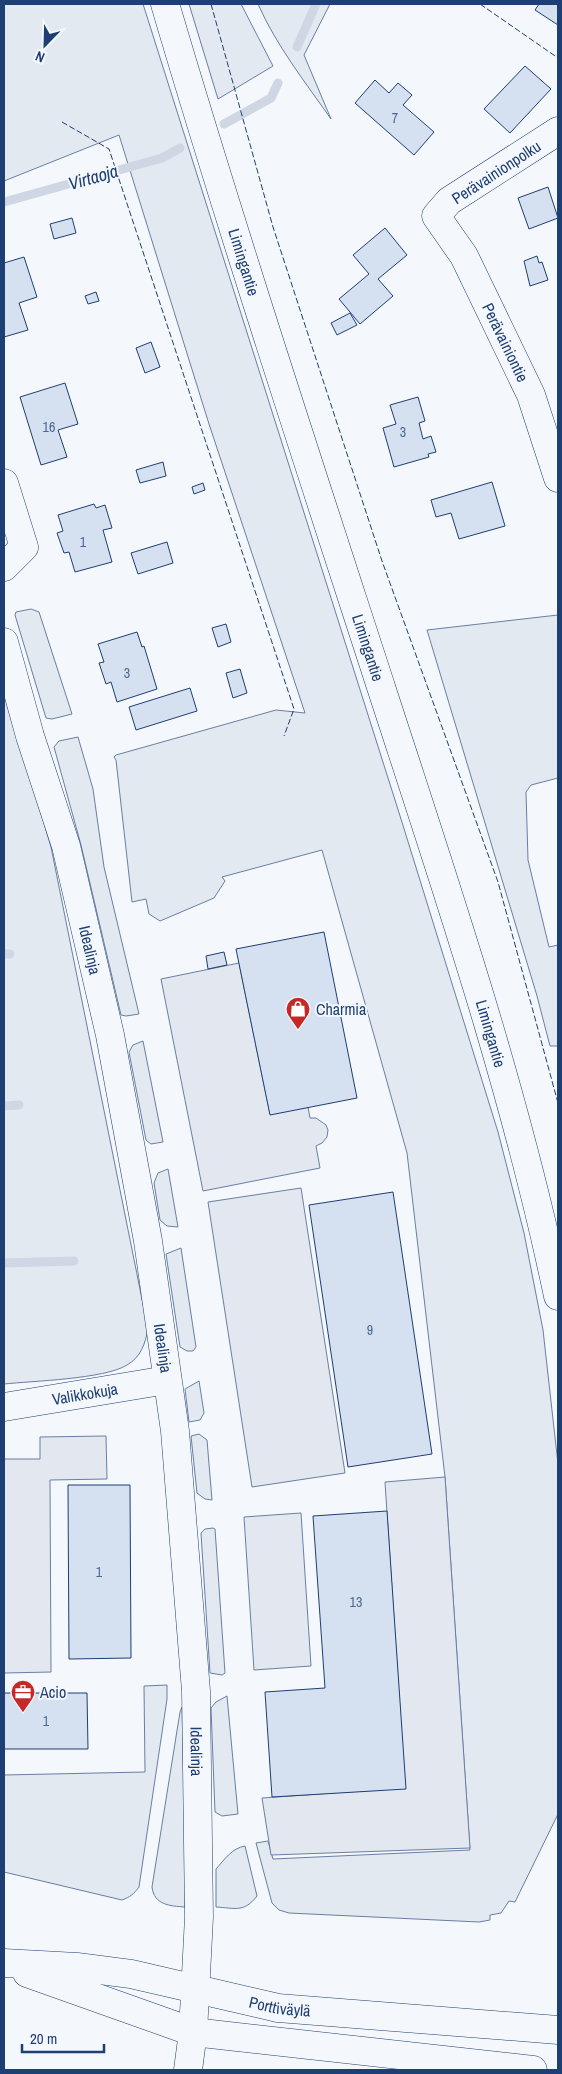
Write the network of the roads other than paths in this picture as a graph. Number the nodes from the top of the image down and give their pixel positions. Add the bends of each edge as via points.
1 (165, 4) edge
2 (558, 131) edge
3 (436, 216) joint
4 (558, 478) edge
5 (4, 483) edge
6 (4, 568) edge
7 (4, 642) edge
8 (558, 1296) edge
9 (167, 1380) junction
10 (4, 1407) edge
11 (4, 1964) edge
12 (196, 1989) junction
13 (558, 2030) edge
14 (193, 2032) junction
15 (188, 2070) edge
16 (533, 2070) edge

1 - 8 street, Limingantie via 208,149 422,812 519,1129
2 - 3 street, Perävainionpolku via 449,201
3 - 4 street, Perävainiontie via 464,256 531,395
5 - 6 street via 24,547
7 - 9 street, Idealinja via 66,846 110,1034 148,1241
9 - 10 street, Valikkokuja
9 - 12 street, Idealinja via 175,1431 196,1691 199,1917
11 - 12 street, Porttiväylä via 77,1967 131,1974
11 - 14 street, Porttiväylä
12 - 13 street, Porttiväylä via 278,2008
12 - 14 street, Idealinja
14 - 15 street, Idealinja
14 - 16 street, Porttiväylä

